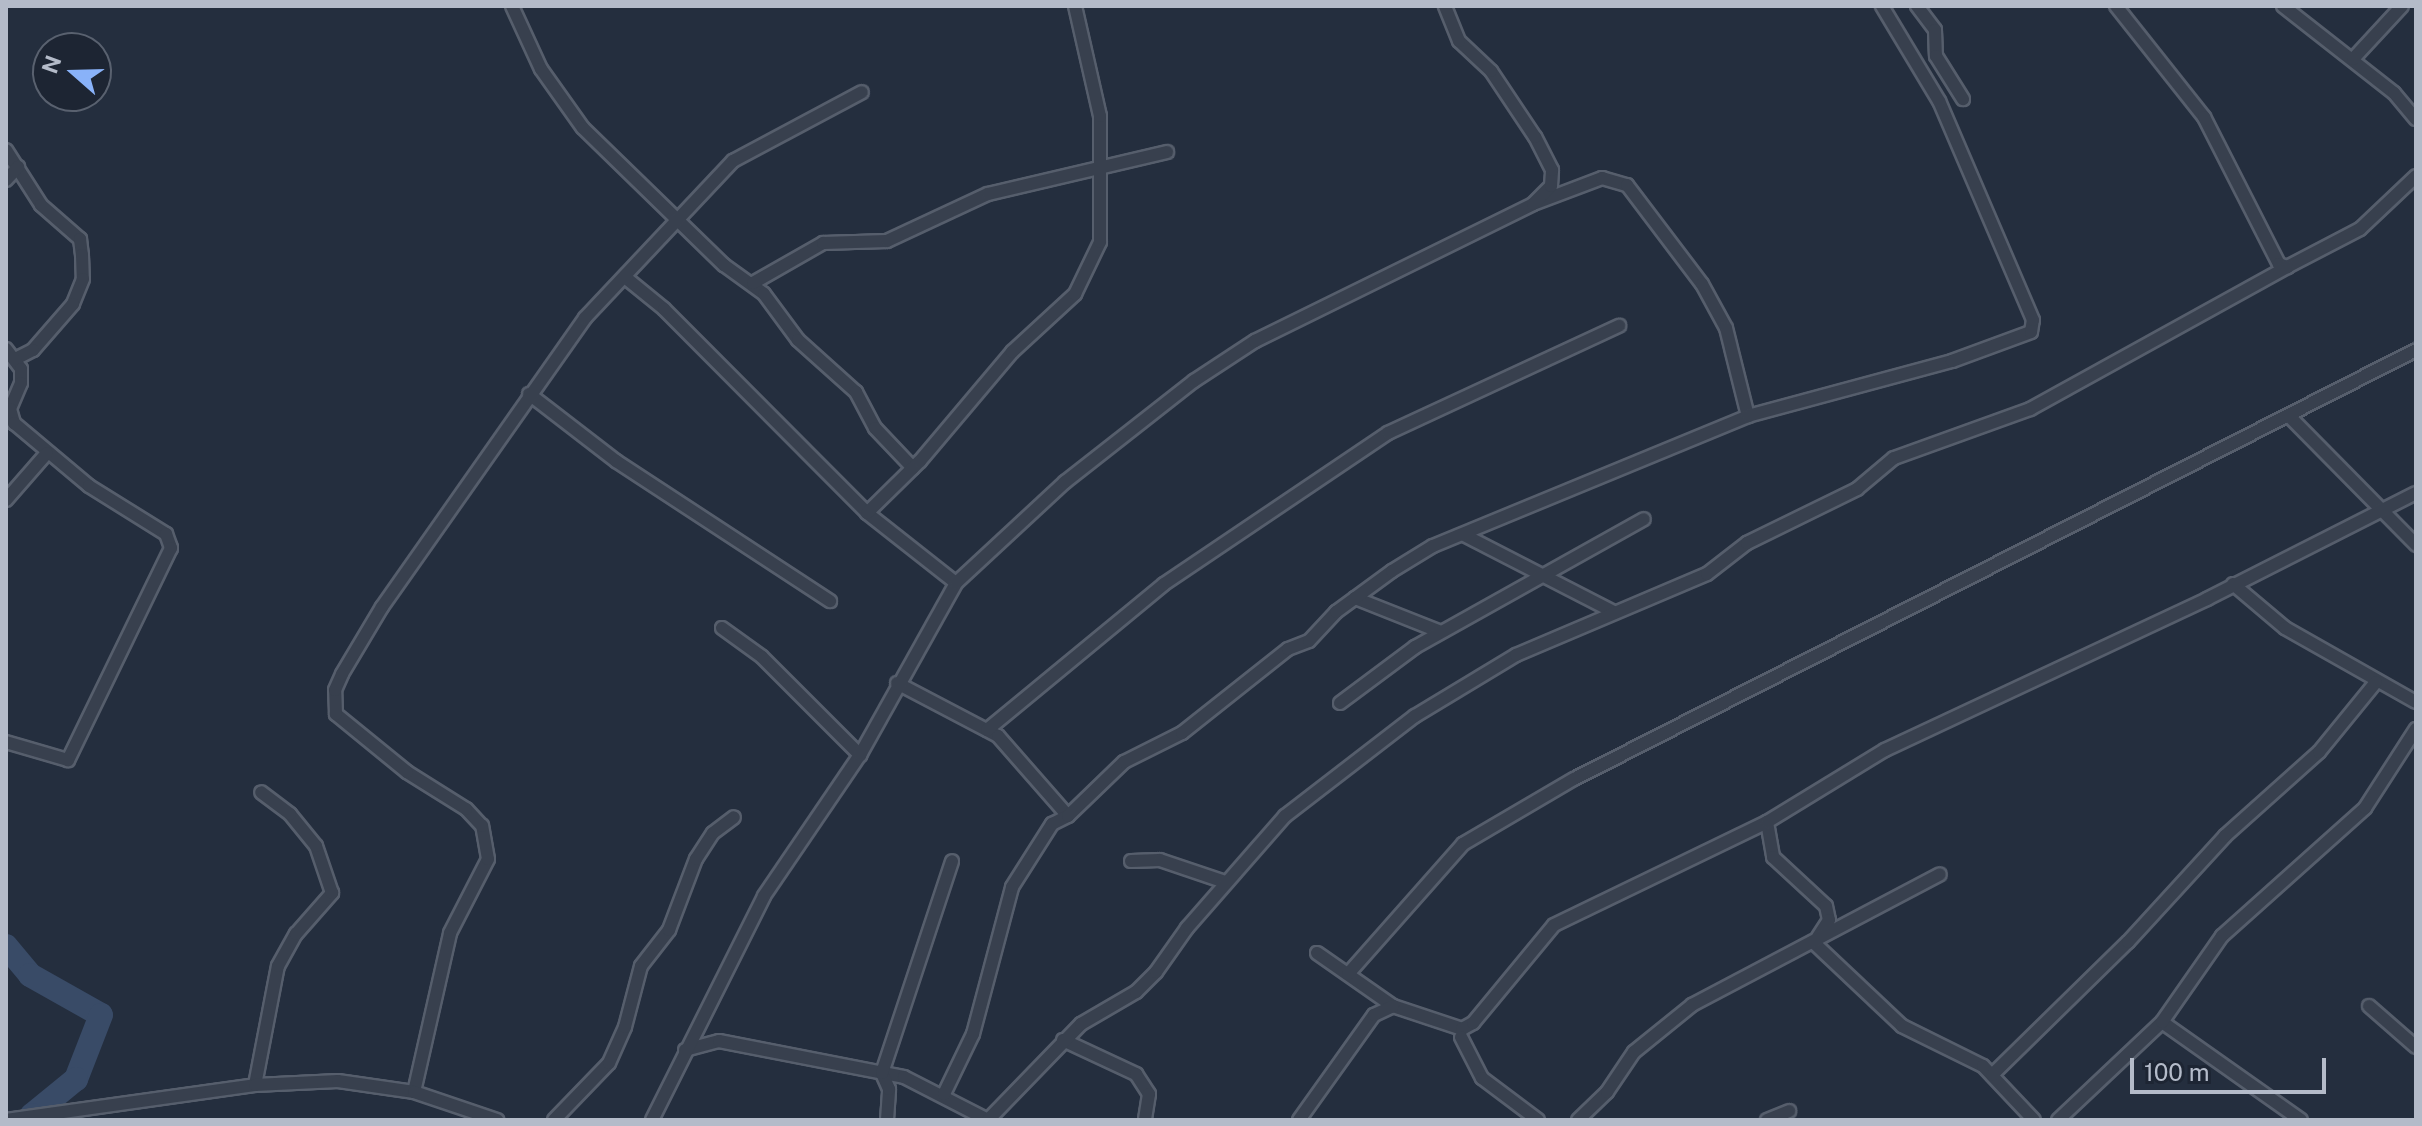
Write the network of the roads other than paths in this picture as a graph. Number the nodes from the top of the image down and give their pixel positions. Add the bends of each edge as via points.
1 (512, 6) edge
2 (1075, 6) edge
3 (1445, 6) edge
4 (1882, 6) edge
5 (1917, 6) edge
6 (2116, 6) edge
7 (2283, 6) edge
8 (2402, 6) edge
9 (2353, 59) junction
10 (862, 92) dead end
11 (1963, 99) dead end
12 (2416, 119) edge
13 (6, 150) edge
14 (1167, 152) dead end
15 (18, 167) junction
16 (1098, 172) junction
17 (2416, 176) edge
18 (6, 180) edge
19 (1533, 204) junction
20 (680, 220) junction
21 (2287, 267) junction
22 (626, 278) junction
23 (753, 283) junction
24 (1619, 326) dead end
25 (6, 349) edge
26 (2416, 350) edge
27 (17, 358) junction
28 (529, 394) junction
29 (1748, 416) junction
30 (2289, 416) junction
31 (47, 453) junction
32 (913, 468) junction
33 (2416, 493) edge
34 (6, 500) edge
35 (2379, 511) junction
36 (867, 513) junction
37 (1644, 519) dead end
38 (1464, 535) junction
39 (2416, 545) edge
40 (1537, 576) junction
41 (956, 583) junction
42 (2233, 584) junction
43 (1355, 598) junction
44 (830, 601) dead end
45 (1614, 612) junction
46 (722, 628) dead end
47 (1441, 632) junction
48 (2376, 682) junction
49 (897, 683) junction
50 (2416, 702) edge
51 (1340, 703) dead end
52 (2416, 729) edge
53 (987, 730) junction
54 (6, 742) edge
55 (860, 755) junction
56 (261, 792) dead end
57 (1068, 816) junction
58 (734, 817) dead end
59 (1767, 822) junction
60 (952, 861) dead end
61 (1131, 861) dead end
62 (1940, 874) dead end
63 (1225, 882) junction
64 (1813, 942) junction
65 (1317, 953) dead end
66 (1348, 974) junction
67 (1393, 1006) junction
68 (2369, 1006) dead end
69 (2162, 1022) junction
70 (1461, 1037) dead end
71 (1063, 1040) junction
72 (2416, 1047) edge
73 (685, 1050) junction
74 (882, 1073) junction
75 (1992, 1075) junction
76 (255, 1085) junction
77 (414, 1092) junction
78 (944, 1094) junction
79 (1789, 1111) dead end
80 (12, 1118) edge
81 (497, 1120) edge
82 (554, 1120) edge
83 (652, 1120) edge
84 (887, 1120) edge
85 (988, 1120) edge
86 (1145, 1120) edge
87 (1299, 1120) edge
88 (1538, 1120) edge
89 (1578, 1120) edge
90 (1767, 1120) edge
91 (2034, 1120) edge
92 (2058, 1120) edge
93 (2301, 1120) edge

1 - 20 street via 541,69 583,128
2 - 16 street via 1100,116
3 - 19 street via 1459,41 1498,81 1552,170 1551,186
4 - 29 street via 1939,101 2033,320 2031,332 1952,361
5 - 11 street via 1935,30 1936,56
6 - 21 street via 2204,117 2275,258
7 - 9 street
8 - 9 street
9 - 12 street
10 - 20 street via 733,161
13 - 15 street
14 - 16 street
15 - 18 street
15 - 27 street via 41,205 80,239 83,279 57,325
16 - 23 street via 988,194 887,241 823,243
16 - 32 street via 1103,230 1075,294 1012,352
17 - 21 street via 2360,229
19 - 29 street via 1602,178 1627,185 1726,328
19 - 41 street via 1255,341 1194,381 1065,482
20 - 22 street
20 - 23 street via 724,265
21 - 45 street via 2030,409 1894,458 1857,489 1747,543 1707,574
22 - 28 street via 585,318
22 - 36 street via 664,309
23 - 32 street via 798,340 860,397 875,428
24 - 53 street via 1388,433 1164,584
25 - 27 street
26 - 30 street
27 - 31 street via 21,383 11,417
28 - 44 street via 616,461
28 - 77 street via 451,516 382,607 335,690 336,714 351,728 482,826 488,859 450,933
29 - 38 street
30 - 35 street
30 - 66 street via 1574,779 1463,844
31 - 34 street
31 - 54 street via 166,534 171,548 68,760
32 - 36 street
33 - 35 street
35 - 39 street
35 - 42 street
36 - 41 street
37 - 40 street
38 - 40 street
38 - 43 street via 1433,546
40 - 45 street
40 - 47 street
41 - 49 street
42 - 48 street via 2285,628
42 - 59 street via 1885,750
43 - 47 street
43 - 57 street via 1309,641 1288,649 1182,733 1124,762
45 - 63 street via 1516,655 1415,716 1285,816
46 - 55 street via 762,657
47 - 51 street
48 - 50 street
48 - 75 street via 2319,752 2225,836 2128,942
49 - 53 street
49 - 55 street
52 - 69 street via 2365,808 2222,936
53 - 57 street
55 - 73 street via 764,896
56 - 76 street via 290,814 316,846 332,893 296,934 278,966
57 - 78 street via 1052,824 1012,887 973,1034
58 - 82 street via 713,833 696,859 669,930 641,966 609,1063
59 - 64 street via 1773,857 1826,906 1829,920
59 - 67 street via 1554,925 1473,1023 1462,1029
60 - 74 street
61 - 63 street via 1160,860
62 - 64 street
63 - 71 street via 1136,992
64 - 75 street via 1895,1021 1965,1053
64 - 89 street via 1692,1005 1656,1031
65 - 66 street
66 - 67 street
67 - 87 street via 1374,1015
68 - 72 street
69 - 92 street
69 - 93 street
70 - 88 street via 1482,1078
71 - 85 street
71 - 86 street via 1136,1074 1149,1094
73 - 74 street via 719,1041 845,1070
73 - 83 street
74 - 78 street
74 - 84 street via 889,1089
75 - 91 street
76 - 77 street via 338,1081
76 - 80 street
77 - 81 street
78 - 85 street
79 - 90 street

